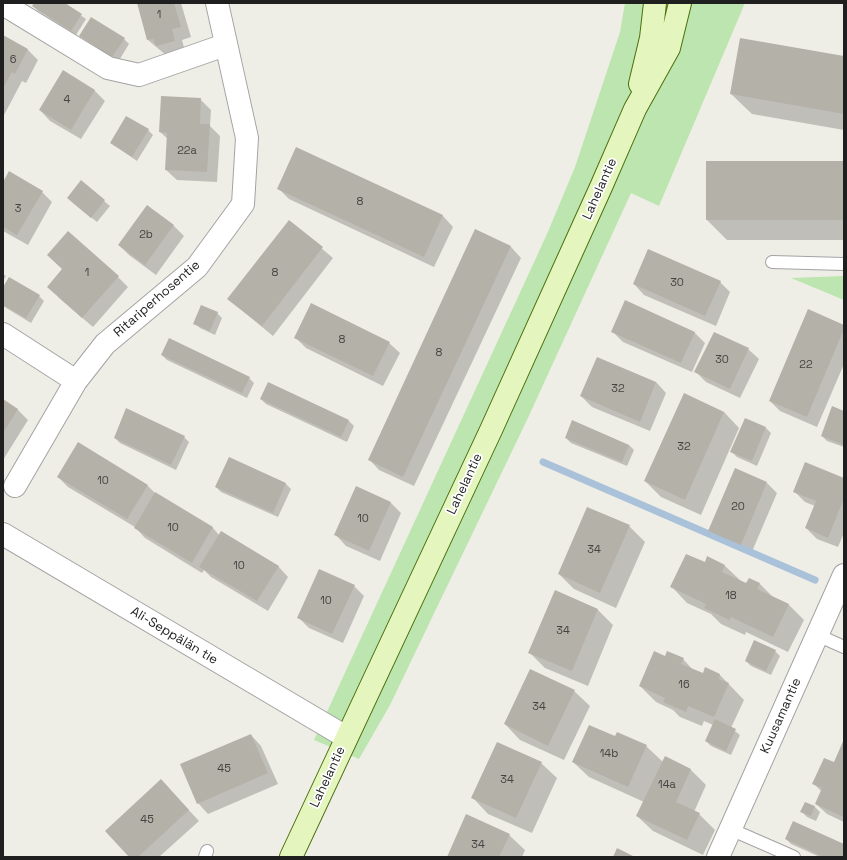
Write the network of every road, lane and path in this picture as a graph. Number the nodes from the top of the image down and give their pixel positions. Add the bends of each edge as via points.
1 (217, 3) edge
2 (655, 3) edge
3 (680, 3) edge
4 (3, 4) edge
5 (226, 45) junction
6 (635, 109) junction
7 (772, 262) dead end
8 (844, 264) edge
9 (3, 334) edge
10 (76, 380) junction
11 (15, 486) dead end
12 (3, 534) edge
13 (844, 575) edge
14 (817, 635) junction
15 (844, 647) edge
16 (346, 737) junction
17 (730, 829) junction
18 (291, 857) edge
19 (718, 857) edge
20 (794, 857) edge

1 - 5 street, Ritariperhosentie
2 - 6 main road, Lahelantie via 651,38
3 - 6 main road, Lahelantie via 669,48
4 - 5 street via 108,68 139,75
5 - 10 street, Ritariperhosentie via 247,138 243,204 197,267 105,344
6 - 16 main road, Lahelantie via 497,416
7 - 8 lane
9 - 10 street
10 - 11 street, Ritariperhosentie
12 - 16 street, Ali-Seppälän tie
13 - 14 street, Kuusamantie
14 - 15 lane
14 - 17 street, Kuusamantie
16 - 18 main road, Lahelantie
17 - 19 street, Kuusamantie
17 - 20 lane

